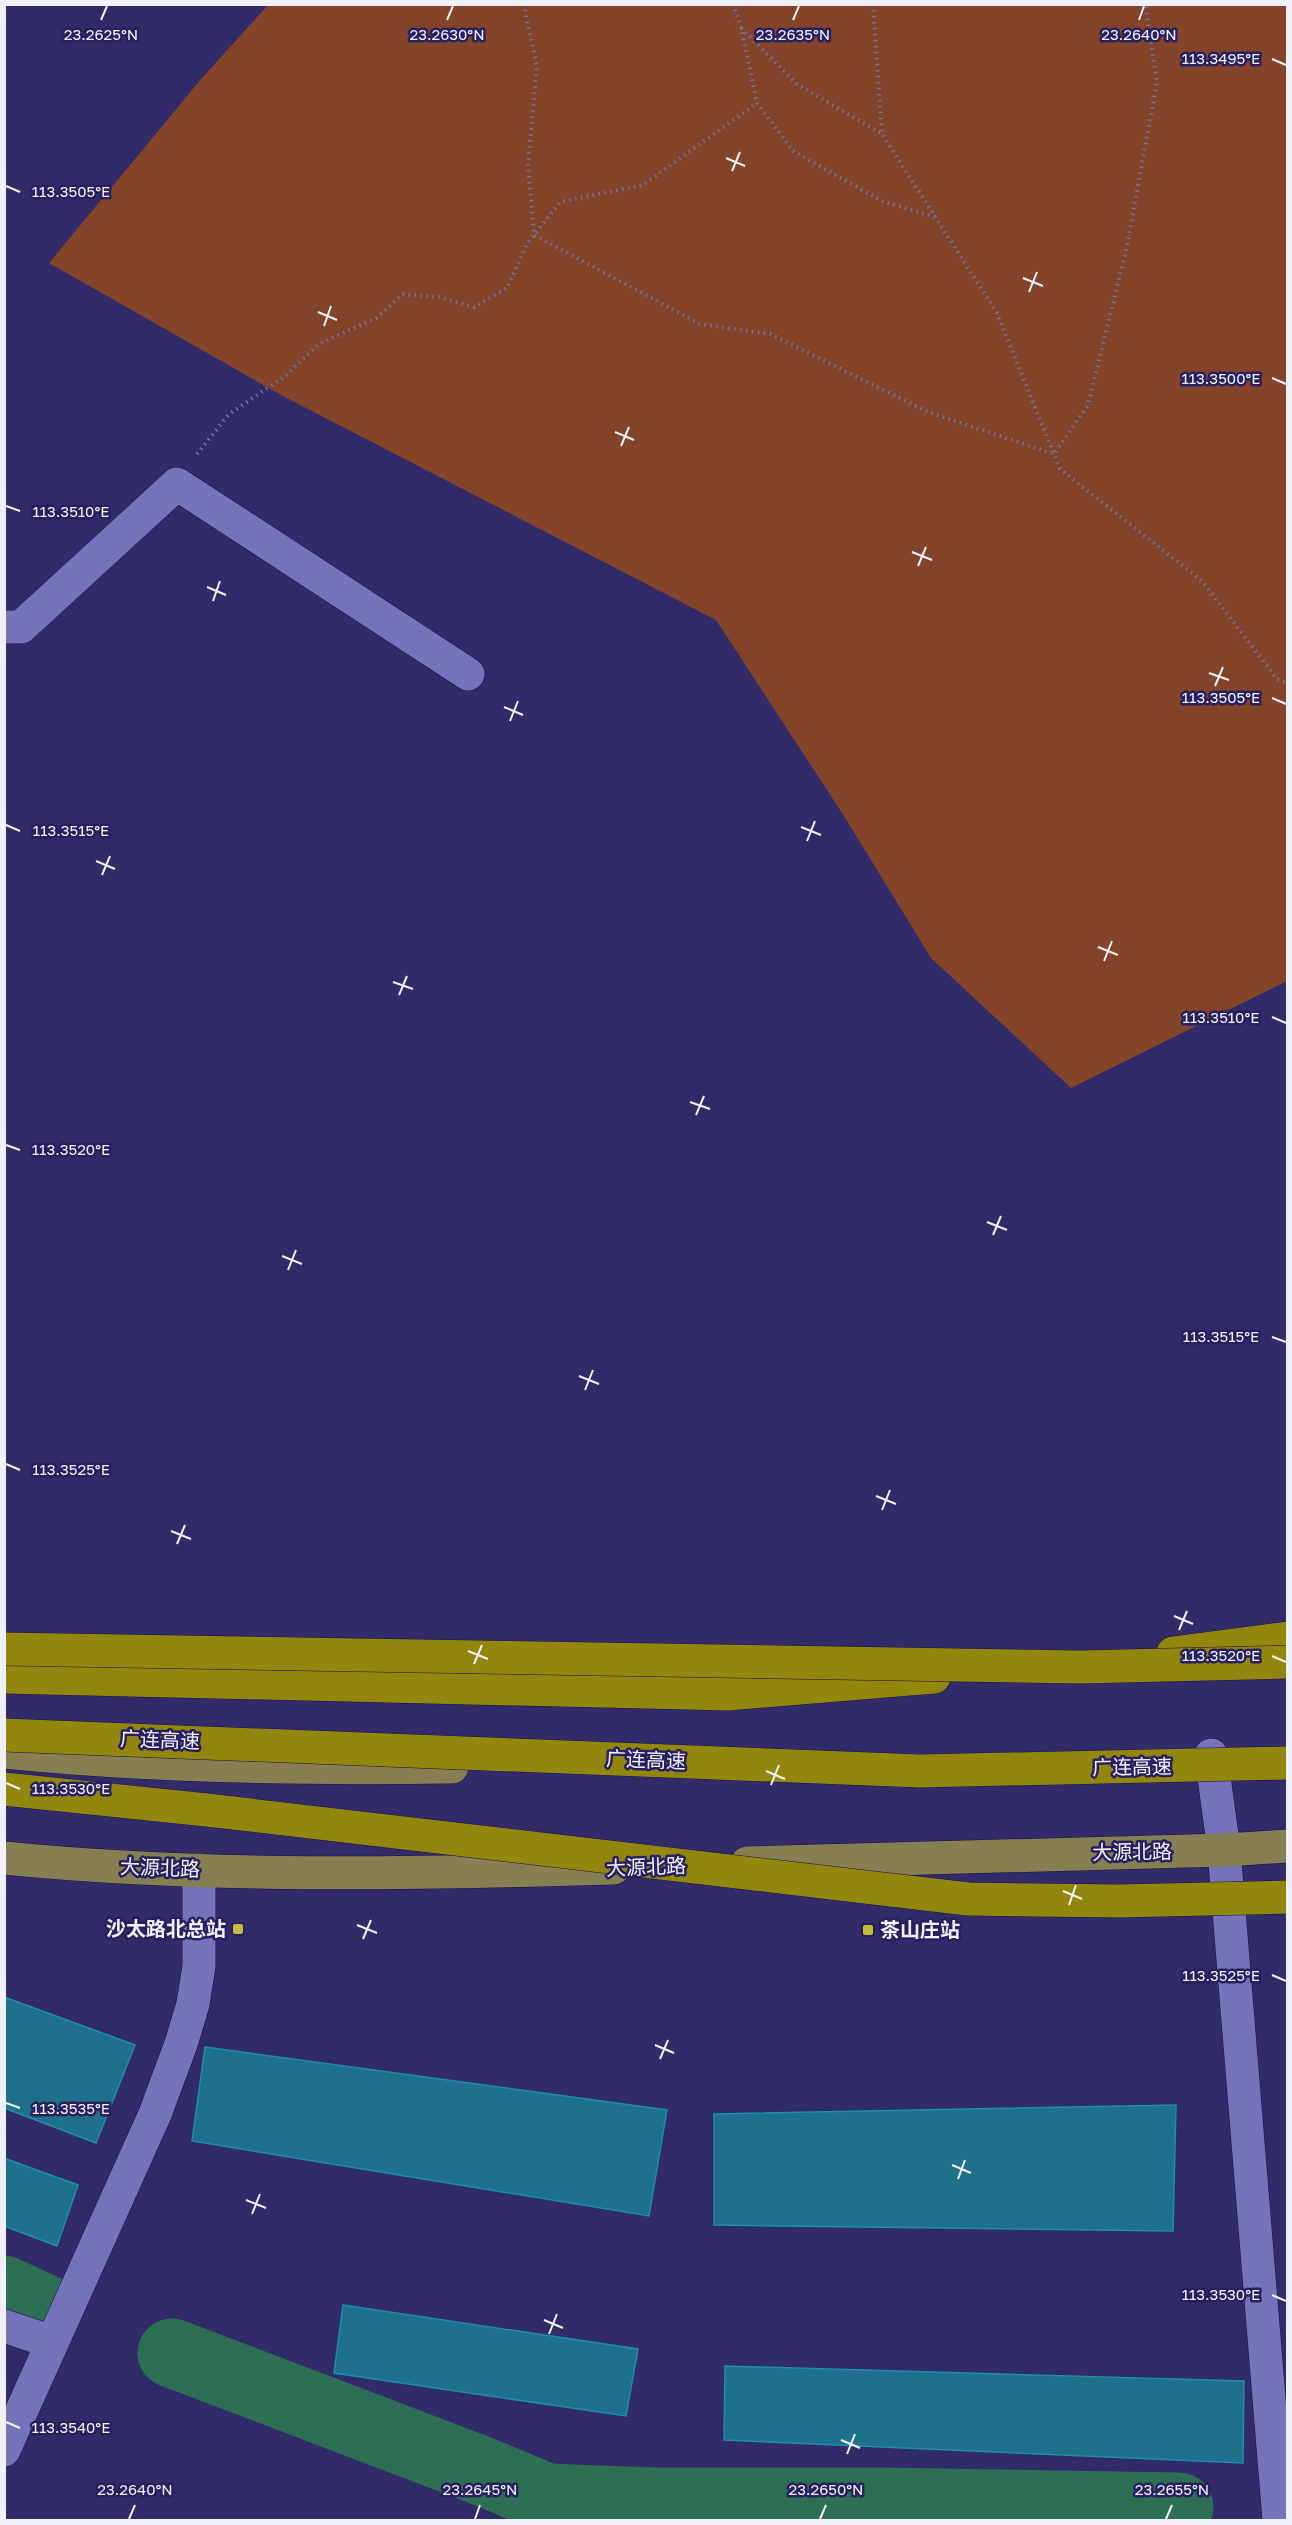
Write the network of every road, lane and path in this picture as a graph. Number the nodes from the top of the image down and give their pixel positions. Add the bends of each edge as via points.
1 (527, 4) edge
2 (733, 4) edge
3 (873, 4) edge
4 (1145, 4) edge
5 (741, 27) junction
6 (756, 103) junction
7 (882, 134) junction
8 (936, 217) junction
9 (534, 235) junction
10 (1054, 454) junction
11 (177, 484) junction
12 (4, 627) edge
13 (468, 674) dead end
14 (1287, 684) edge
15 (1287, 1638) edge
16 (4, 1649) edge
17 (1287, 1662) edge
18 (4, 1677) edge
19 (4, 1735) edge
20 (1287, 1749) edge
21 (4, 1752) edge
22 (1211, 1755) junction
23 (1287, 1763) edge
24 (4, 1789) edge
25 (1287, 1846) edge
26 (1224, 1850) junction
27 (4, 1858) edge
28 (199, 1870) junction
29 (1287, 1897) edge
30 (4, 2326) edge
31 (52, 2343) junction
32 (4, 2450) edge
33 (1279, 2520) edge

1 - 9 path via 525,12 537,66 528,164
2 - 5 path
3 - 7 path
4 - 10 path via 1157,82 1126,251 1088,405
5 - 6 path
5 - 7 path via 797,84
6 - 8 path via 793,151 882,201
6 - 9 path via 643,184 560,202
7 - 8 path
8 - 10 path via 997,313
9 - 10 path via 700,324 770,334 928,412
9 - 11 path via 507,288 474,307 439,297 403,294 376,318 319,344 285,376 228,415
10 - 14 path via 1060,469 1202,581 1277,679
11 - 12 street via 21,627
11 - 13 street
15 - 18 highway, bridge via 1103,1663 728,1694
16 - 17 highway, bridge via 1081,1667
19 - 23 highway, 广连高速, bridge via 920,1771
20 - 22 main road
21 - 22 main road via 68,1759 338,1768
22 - 26 street
24 - 29 highway, bridge via 968,1899
25 - 26 main road, 大源北路
26 - 28 main road, 大源北路 via 472,1871
26 - 33 street
27 - 28 main road, 大源北路
28 - 31 street via 199,1966 181,2044 155,2114
30 - 31 street
31 - 32 street

